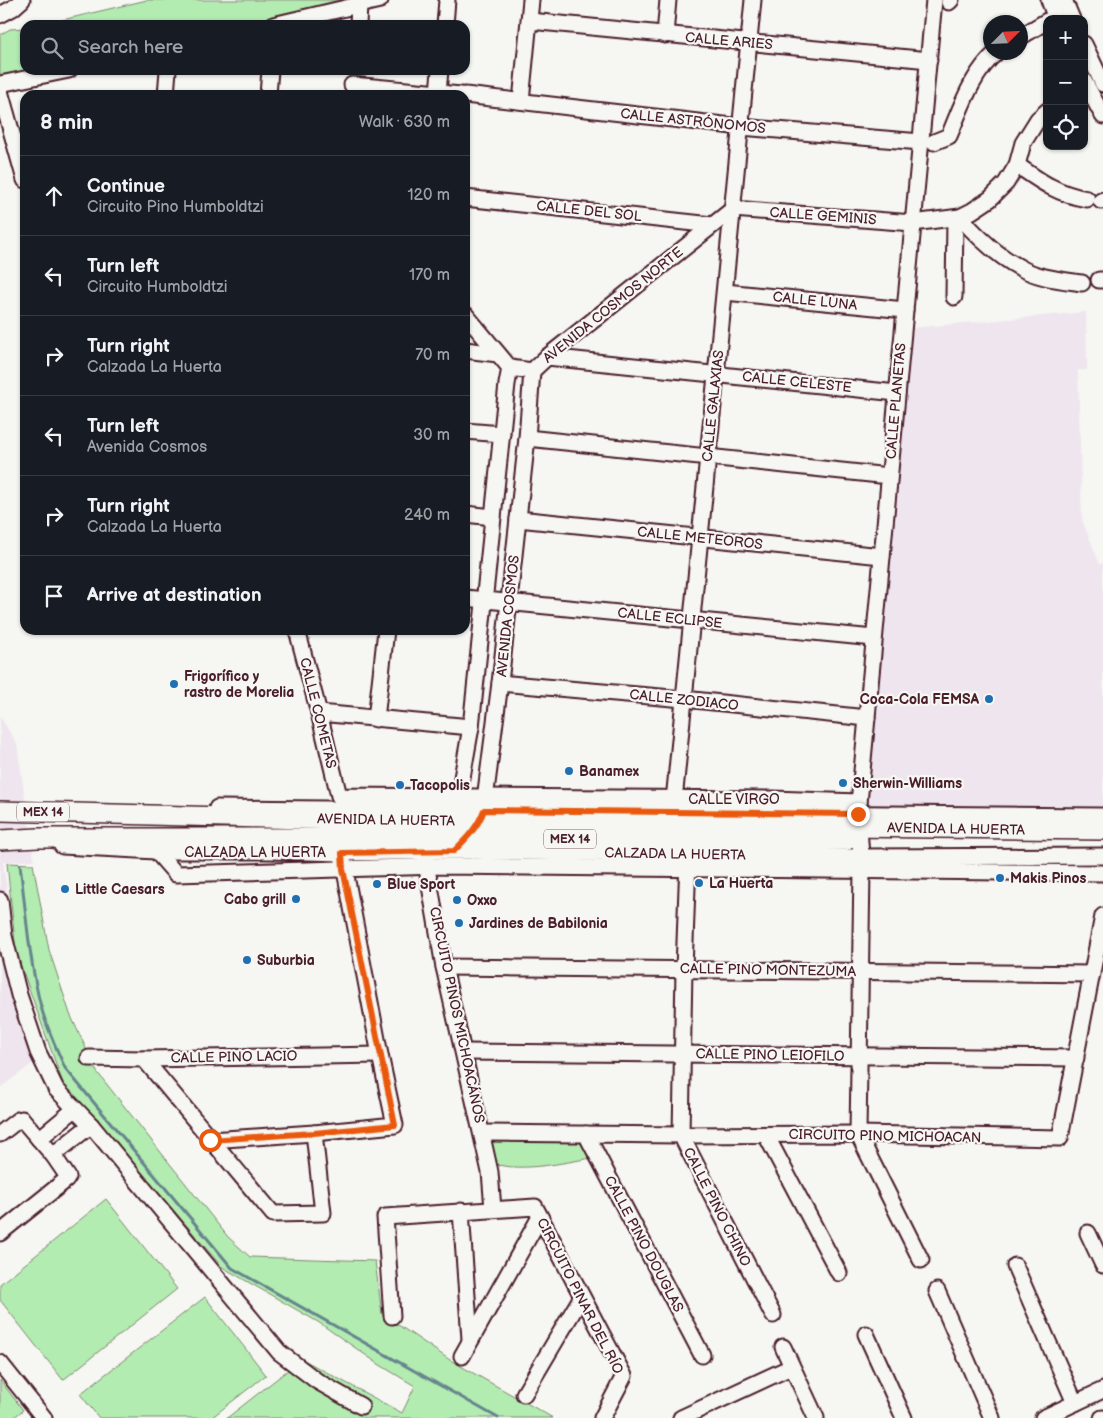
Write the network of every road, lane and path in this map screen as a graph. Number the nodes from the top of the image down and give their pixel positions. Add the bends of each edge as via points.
1 (380, 0) edge
2 (447, 0) edge
3 (531, 0) edge
4 (668, 0) edge
5 (753, 0) edge
6 (1049, 0) edge
7 (945, 1) edge
8 (360, 5) junction
9 (12, 8) edge
10 (1062, 13) edge
11 (0, 20) edge
12 (296, 20) edge
13 (358, 20) edge
14 (445, 20) edge
15 (530, 21) junction
16 (1028, 32) edge
17 (665, 35) junction
18 (749, 43) junction
19 (1088, 52) edge
20 (928, 60) junction
21 (989, 60) edge
22 (44, 75) edge
23 (168, 75) edge
24 (270, 75) edge
25 (440, 75) edge
26 (1102, 80) edge
27 (352, 83) edge
28 (1088, 83) edge
29 (0, 84) edge
30 (1088, 89) edge
31 (166, 90) edge
32 (268, 90) edge
33 (412, 90) edge
34 (438, 90) edge
35 (0, 91) edge
36 (470, 96) edge
37 (521, 101) junction
38 (1043, 115) edge
39 (1103, 116) edge
40 (741, 127) junction
41 (19, 135) edge
42 (928, 142) junction
43 (1017, 165) junction
44 (470, 199) edge
45 (1097, 200) edge
46 (733, 209) junction
47 (957, 217) junction
48 (913, 223) junction
49 (712, 225) junction
50 (1082, 283) dead end
51 (725, 292) junction
52 (954, 296) dead end
53 (905, 310) junction
54 (470, 320) edge
55 (470, 351) edge
56 (498, 354) junction
57 (546, 357) junction
58 (510, 368) junction
59 (532, 372) junction
60 (716, 374) junction
61 (897, 393) junction
62 (470, 431) edge
63 (502, 434) junction
64 (527, 438) junction
65 (708, 457) junction
66 (890, 476) junction
67 (470, 515) edge
68 (493, 517) junction
69 (518, 520) junction
70 (700, 538) junction
71 (882, 556) junction
72 (470, 598) edge
73 (485, 600) junction
74 (509, 602) junction
75 (692, 620) junction
76 (298, 635) edge
77 (385, 635) edge
78 (874, 638) junction
79 (500, 682) junction
80 (684, 699) junction
81 (319, 713) junction
82 (376, 718) junction
83 (866, 718) junction
84 (471, 727) junction
85 (339, 796) joint
86 (0, 811) edge
87 (673, 812) junction
88 (86, 813) junction
89 (1103, 816) edge
90 (464, 823) junction
91 (1103, 830) edge
92 (859, 835) junction
93 (421, 836) junction
94 (38, 838) junction
95 (0, 840) edge
96 (1103, 842) edge
97 (689, 847) junction
98 (156, 852) junction
99 (342, 853) junction
100 (1103, 856) edge
101 (427, 867) junction
102 (343, 869) junction
103 (689, 870) junction
104 (1103, 873) edge
105 (0, 900) edge
106 (1103, 916) edge
107 (444, 967) junction
108 (684, 969) junction
109 (860, 971) junction
110 (1092, 974) junction
111 (464, 1052) junction
112 (682, 1054) junction
113 (380, 1055) junction
114 (858, 1056) junction
115 (89, 1058) dead end
116 (1076, 1058) junction
117 (144, 1059) junction
118 (75, 1109) junction
119 (91, 1124) junction
120 (314, 1133) junction
121 (482, 1133) junction
122 (0, 1134) edge
123 (586, 1134) junction
124 (858, 1134) junction
125 (681, 1135) junction
126 (766, 1135) junction
127 (39, 1139) junction
128 (210, 1140) junction
129 (53, 1155) junction
130 (493, 1209) junction
131 (461, 1211) junction
132 (540, 1217) junction
133 (0, 1233) edge
134 (1088, 1233) dead end
135 (921, 1260) dead end
136 (1103, 1265) edge
137 (1015, 1266) dead end
138 (839, 1273) dead end
139 (937, 1291) dead end
140 (581, 1298) junction
141 (392, 1316) dead end
142 (773, 1316) dead end
143 (866, 1334) dead end
144 (470, 1339) junction
145 (782, 1347) dead end
146 (702, 1355) dead end
147 (462, 1356) dead end
148 (0, 1363) edge
149 (791, 1368) junction
150 (1103, 1390) edge
151 (524, 1394) dead end
152 (1075, 1403) junction
153 (361, 1406) dead end
154 (40, 1417) edge
155 (602, 1418) edge
156 (680, 1418) edge
157 (816, 1418) edge
158 (904, 1418) edge
159 (992, 1418) edge
160 (1043, 1418) edge

1 - 8 street
2 - 14 street
3 - 15 street
4 - 17 street
5 - 18 street, CALLE GALAXIAS
6 - 10 street
7 - 20 street, CALLE PLANETAS
8 - 12 street
8 - 13 street
9 - 11 street
10 - 16 street
15 - 17 street, CALLE ARIES
15 - 37 street
17 - 18 street, CALLE ARIES
18 - 20 street, CALLE ARIES
18 - 40 street, CALLE GALAXIAS
19 - 26 street
20 - 42 street, CALLE PLANETAS
21 - 42 street via 970,89 949,136
22 - 29 street
23 - 31 street
24 - 32 street
25 - 34 street
26 - 28 street
27 - 33 street
30 - 39 street
35 - 41 street
36 - 37 street, CALLE ASTRÓNOMOS
37 - 40 street, CALLE ASTRÓNOMOS
38 - 43 street via 1023,143
40 - 42 street, CALLE ASTRÓNOMOS
40 - 46 street, CALLE GALAXIAS
42 - 48 street, CALLE PLANETAS
43 - 45 street via 1049,187 1069,196
43 - 47 street via 1006,183 990,199 972,212
44 - 49 street, CALLE DEL SOL
46 - 48 street, CALLE GEMINIS
46 - 49 street, AVENIDA COSMOS NORTE
46 - 51 street, CALLE GALAXIAS
47 - 48 street, CALLE GEMINIS
47 - 50 street via 1020,268 1050,278
47 - 52 street
48 - 53 street, CALLE PLANETAS
49 - 57 street, AVENIDA COSMOS NORTE
51 - 53 street, CALLE LUNA
51 - 60 street, CALLE GALAXIAS
53 - 61 street, CALLE PLANETAS
54 - 56 street
55 - 56 street
56 - 58 street
57 - 59 street, AVENIDA COSMOS NORTE
57 - 60 street, CALLE CELESTE
58 - 59 street, AVENIDA COSMOS NORTE
58 - 63 street, AVENIDA COSMOS
59 - 64 street, AVENIDA COSMOS
60 - 61 street, CALLE CELESTE
60 - 65 street, CALLE GALAXIAS
61 - 66 street, CALLE PLANETAS
62 - 63 street
63 - 68 street, AVENIDA COSMOS
64 - 65 street
64 - 69 street, AVENIDA COSMOS
65 - 66 street
65 - 70 street, CALLE GALAXIAS
66 - 71 street, CALLE PLANETAS
67 - 68 street
68 - 73 street, AVENIDA COSMOS
69 - 70 street, CALLE METEOROS
69 - 74 street, AVENIDA COSMOS
70 - 71 street, CALLE METEOROS
70 - 75 street, CALLE GALAXIAS
71 - 78 street, CALLE PLANETAS
72 - 73 street, CALLE ECLIPSE
73 - 74 street, CALLE ECLIPSE
73 - 84 street, AVENIDA COSMOS
74 - 75 street, CALLE ECLIPSE
74 - 79 street, AVENIDA COSMOS
75 - 78 street, CALLE ECLIPSE
75 - 80 street, CALLE GALAXIAS
76 - 81 street, CALLE COMETAS
77 - 82 street
78 - 83 street, CALLE PLANETAS
79 - 80 street, CALLE ZODIACO
79 - 90 street, AVENIDA COSMOS
80 - 83 street, CALLE ZODIACO
80 - 87 street, CALLE GALAXIAS
81 - 82 street
81 - 85 street, CALLE COMETAS
82 - 84 street
83 - 92 street, CALLE PLANETAS
84 - 90 street, AVENIDA COSMOS
85 - 90 street, CALLE VIRGO
86 - 88 main road, AVENIDA LA HUERTA / MEX 14
87 - 90 main road, AVENIDA LA HUERTA / MEX 14
87 - 90 street, CALLE VIRGO
87 - 92 main road, AVENIDA LA HUERTA / MEX 14
87 - 92 street, CALLE VIRGO
88 - 90 street via 118,807
88 - 93 main road, AVENIDA LA HUERTA / MEX 14
89 - 92 street, CALZADA LA HUERTA
90 - 93 main road, AVENIDA LA HUERTA / MEX 14
90 - 97 main road, AVENIDA LA HUERTA / MEX 14
91 - 92 main road, AVENIDA LA HUERTA / MEX 14
92 - 96 main road, AVENIDA LA HUERTA / MEX 14
92 - 97 main road, AVENIDA LA HUERTA / MEX 14
92 - 100 street, CALZADA LA HUERTA
92 - 103 street, CALZADA LA HUERTA
92 - 104 street, CALZADA LA HUERTA
92 - 109 street, CALLE PLANETAS
93 - 94 main road, AVENIDA LA HUERTA / MEX 14
93 - 99 street, CALZADA LA HUERTA
93 - 101 street, CIRCUITO PINOS MICHOACÁNOS
94 - 95 main road, AVENIDA LA HUERTA / MEX 14
94 - 98 street, CALZADA LA HUERTA via 54,845
97 - 103 street, CALLE PINO CHINO
98 - 99 street, CALZADA LA HUERTA
98 - 102 street, CALZADA LA HUERTA via 176,874
99 - 102 street
101 - 102 street, CALZADA LA HUERTA
101 - 103 street, CALZADA LA HUERTA
101 - 107 street, CIRCUITO PINOS MICHOACÁNOS
102 - 113 street
103 - 108 street, CALLE PINO CHINO
105 - 118 street via 4,936 18,995 38,1052 56,1089
106 - 110 street, CIRCUITO PINO MICHOACAN
107 - 108 street, CALLE PINO MONTEZUMA
107 - 111 street, CIRCUITO PINOS MICHOACÁNOS
108 - 109 street, CALLE PINO MONTEZUMA
108 - 112 street, CALLE PINO CHINO
109 - 110 street, CALLE PINO MONTEZUMA
109 - 114 street, CALLE PLANETAS
110 - 116 street, CIRCUITO PINO MICHOACAN
111 - 112 street, CALLE PINO LEIOFILO
111 - 121 street, CIRCUITO PINOS MICHOACÁNOS
112 - 114 street, CALLE PINO LEIOFILO
112 - 125 street, CALLE PINO CHINO
113 - 117 street, CALLE PINO LACIO
113 - 120 street via 395,1125
114 - 116 street, CALLE PINO LEIOFILO
114 - 124 street, CALLE PLANETAS
115 - 117 street, CALLE PINO LACIO
116 - 124 street, CIRCUITO PINO MICHOACAN via 1060,1138
117 - 128 street
118 - 119 street
118 - 127 street
119 - 129 street
119 - 153 street via 279,1352 317,1381
120 - 128 street
120 - 128 street via 323,1213 273,1214
121 - 123 street, CIRCUITO PINO MICHOACAN
121 - 130 street, CIRCUITO PINOS MICHOACÁNOS
122 - 127 street via 22,1119
123 - 125 street, CIRCUITO PINO MICHOACAN
123 - 146 street, CALLE PINO DOUGLAS
124 - 126 street, CIRCUITO PINO MICHOACAN
124 - 135 street
125 - 126 street, CIRCUITO PINO MICHOACAN
125 - 142 street, CALLE PINO CHINO
126 - 138 street
127 - 129 street
129 - 133 street via 68,1177 66,1180
130 - 131 street, CIRCUITO PINAR DEL RÍO
130 - 132 street, CIRCUITO PINAR DEL RÍO via 534,1207
131 - 141 street, CIRCUITO PINAR DEL RÍO via 385,1217
131 - 144 street
132 - 140 street, CIRCUITO PINAR DEL RÍO
132 - 144 street
134 - 136 street
137 - 152 street
139 - 159 street
140 - 151 street
140 - 155 street, CIRCUITO PINAR DEL RÍO via 624,1376
143 - 158 street
144 - 147 street
145 - 149 street
148 - 154 street
149 - 156 street
149 - 157 street
150 - 152 street
152 - 160 street

